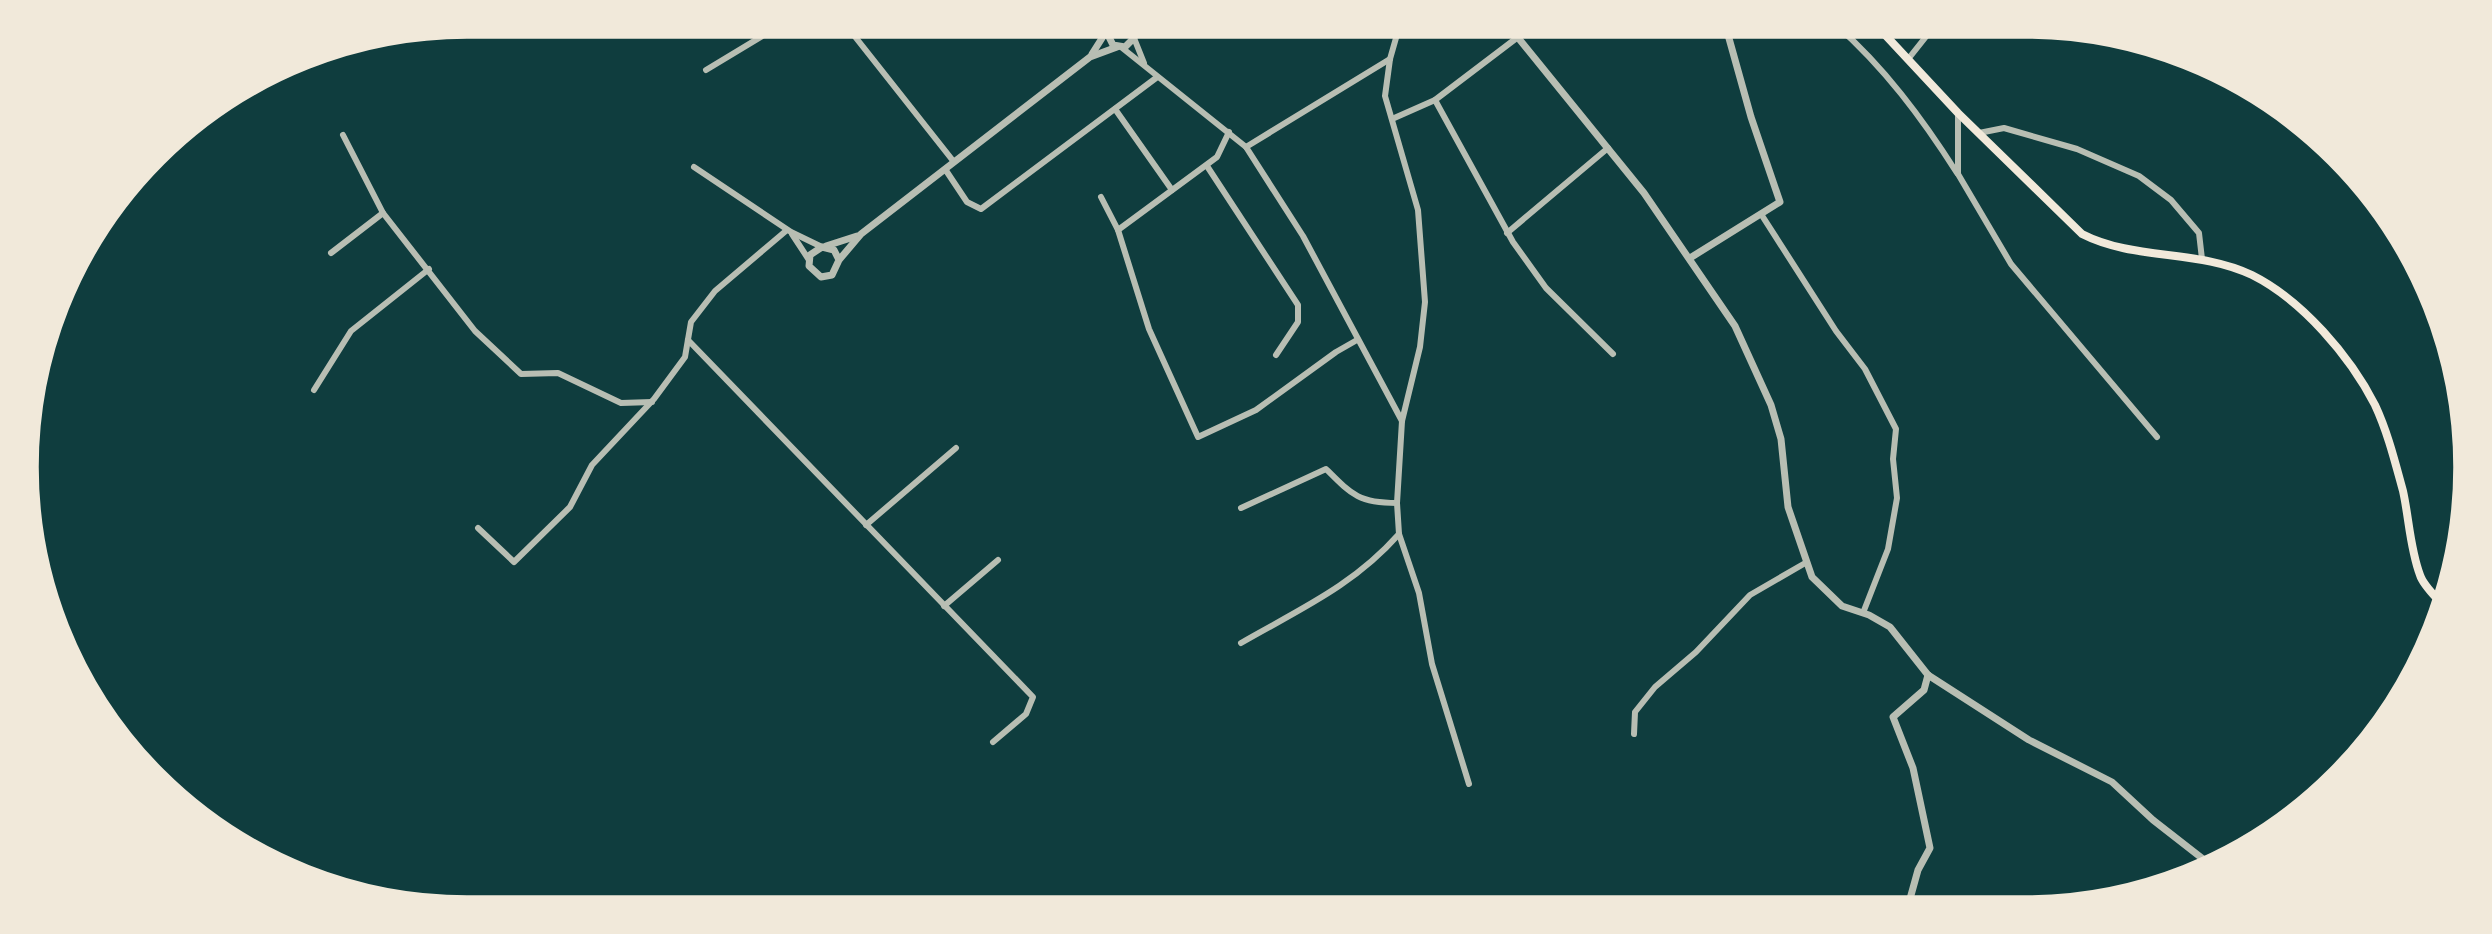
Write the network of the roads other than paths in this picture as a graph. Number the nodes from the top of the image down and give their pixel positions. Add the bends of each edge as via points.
1 (761, 37) edge
2 (855, 37) edge
3 (1104, 37) edge
4 (1108, 37) edge
5 (1133, 37) edge
6 (1135, 37) edge
7 (1396, 37) edge
8 (1518, 37) joint
9 (1729, 37) edge
10 (1849, 37) edge
11 (1888, 37) edge
12 (1926, 37) edge
13 (1119, 47) junction
14 (1090, 57) junction
15 (1909, 58) junction
16 (1390, 59) junction
17 (1145, 64) junction
18 (706, 70) dead end
19 (1156, 78) junction
20 (1435, 100) junction
21 (1115, 108) junction
22 (1958, 113) junction
23 (1392, 119) junction
24 (1229, 132) junction
25 (1979, 133) junction
26 (343, 135) dead end
27 (1246, 147) junction
28 (1608, 148) junction
29 (954, 162) junction
30 (1207, 166) junction
31 (694, 167) dead end
32 (945, 169) junction
33 (1958, 174) junction
34 (1172, 190) junction
35 (1101, 197) dead end
36 (383, 213) junction
37 (1761, 214) junction
38 (1118, 230) junction
39 (789, 231) junction
40 (1507, 233) junction
41 (861, 234) junction
42 (824, 246) junction
43 (331, 253) dead end
44 (1690, 258) junction
45 (2202, 259) junction
46 (808, 260) junction
47 (839, 260) junction
48 (429, 269) junction
49 (688, 340) junction
50 (1357, 340) junction
51 (1613, 354) dead end
52 (1276, 355) dead end
53 (314, 390) dead end
54 (652, 401) junction
55 (1402, 421) junction
56 (2157, 438) dead end
57 (956, 448) dead end
58 (1397, 503) junction
59 (1241, 508) dead end
60 (866, 525) junction
61 (478, 528) dead end
62 (1399, 534) junction
63 (999, 560) dead end
64 (1807, 562) junction
65 (2435, 596) edge
66 (944, 606) junction
67 (1863, 613) junction
68 (1241, 643) dead end
69 (1928, 675) junction
70 (1634, 734) dead end
71 (993, 742) dead end
72 (1469, 784) dead end
73 (2202, 859) edge
74 (1910, 897) edge

1 - 18 street
2 - 29 street
3 - 14 street
4 - 13 street
5 - 13 street via 1129,45
6 - 17 street
7 - 16 street
8 - 20 street
8 - 28 street
9 - 37 street via 1780,202
10 - 33 street via 1921,115
11 - 15 main road
12 - 15 street
13 - 14 street
13 - 17 street
14 - 29 street
15 - 22 main road
16 - 23 street via 1385,96
16 - 27 street
17 - 19 street
19 - 21 street
19 - 24 street
20 - 23 street
20 - 40 street
21 - 32 street via 981,209 967,202
21 - 34 street
22 - 25 main road
22 - 33 street
23 - 55 street via 1418,210 1424,289 1420,347
24 - 27 street
24 - 30 street via 1225,145
25 - 45 main road via 2082,234 2102,244
25 - 45 street via 2004,128 2077,149 2139,176 2171,200 2199,233
26 - 36 street
27 - 50 street via 1303,236
28 - 40 street
28 - 44 street
29 - 32 street
30 - 34 street
30 - 52 street via 1298,305 1298,322
31 - 39 street
32 - 41 street
33 - 56 street via 2011,264
34 - 38 street
35 - 38 street
36 - 43 street
36 - 48 street
37 - 44 street
37 - 67 street via 1865,369 1896,429 1897,498 1888,549
38 - 50 street via 1149,329 1198,437 1256,411
39 - 42 street
39 - 46 street
39 - 49 street via 715,291 691,322
40 - 51 street via 1546,288
41 - 42 street
41 - 47 street
42 - 46 street via 814,250
42 - 47 street via 834,250
44 - 64 street via 1735,326 1771,405 1781,439 1788,507
45 - 65 main road via 2252,275 2283,296 2353,368 2375,405 2393,452 2420,577
46 - 47 street via 816,275 827,277 836,271
48 - 53 street via 351,331
48 - 54 street via 475,331 521,374 558,373 621,403
49 - 54 street via 685,357
49 - 60 street
50 - 55 street
54 - 61 street via 592,465 570,507 514,562
55 - 58 street
57 - 60 street
58 - 59 street via 1369,503 1326,469
58 - 62 street
60 - 66 street
62 - 68 street via 1359,575
62 - 72 street
63 - 66 street
64 - 67 street via 1812,577 1829,595 1842,606
64 - 70 street via 1750,595 1656,687 1635,712
66 - 71 street via 1033,697 1026,714
67 - 69 street via 1890,627
69 - 73 street via 2029,740 2112,782
69 - 74 street via 1924,690 1892,717 1913,768 1930,848

